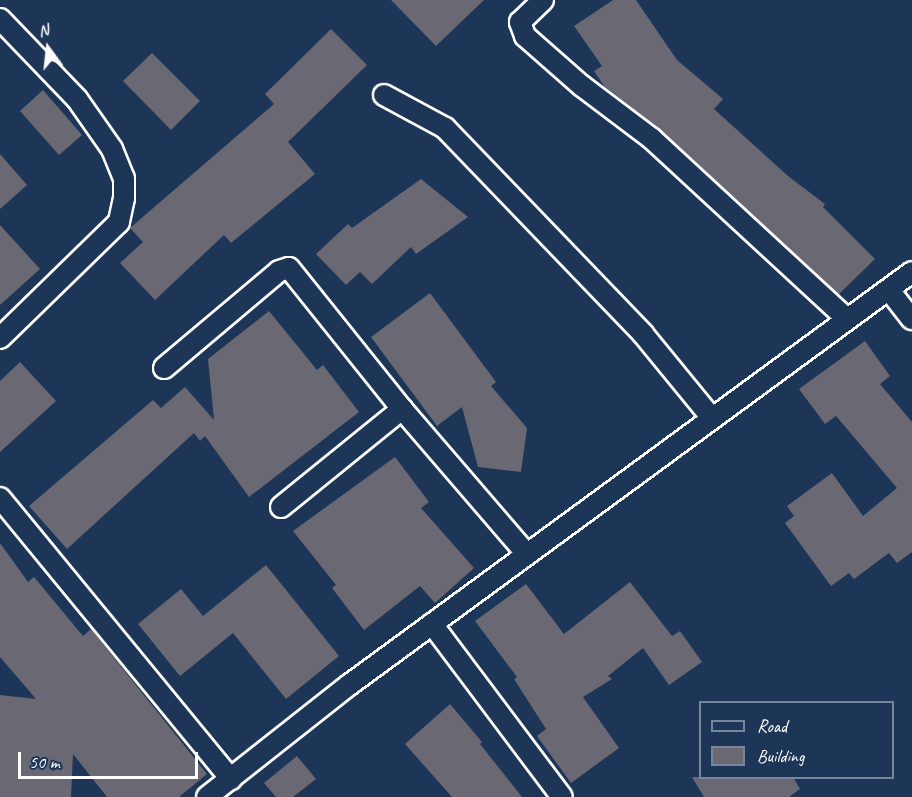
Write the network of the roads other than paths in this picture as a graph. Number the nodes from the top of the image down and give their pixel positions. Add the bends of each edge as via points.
1 (543, 0) edge
2 (0, 19) edge
3 (384, 95) dead end
4 (912, 272) edge
5 (889, 290) junction
6 (846, 318) junction
7 (912, 319) edge
8 (0, 338) edge
9 (164, 368) dead end
10 (402, 409) junction
11 (711, 417) junction
12 (0, 498) edge
13 (281, 507) dead end
14 (526, 553) junction
15 (432, 624) junction
16 (231, 779) junction
17 (207, 797) edge
18 (562, 797) edge

1 - 6 street via 520,22 525,36 582,87 652,139
2 - 8 street via 83,108 112,149 123,178 124,198 119,222
3 - 11 street via 446,128 635,325
4 - 5 street
5 - 6 street
5 - 7 street
6 - 11 street
9 - 10 street via 279,271 289,268
10 - 13 street
10 - 14 street
11 - 14 street
12 - 16 street
14 - 15 street
15 - 16 street
15 - 18 street
16 - 17 street

